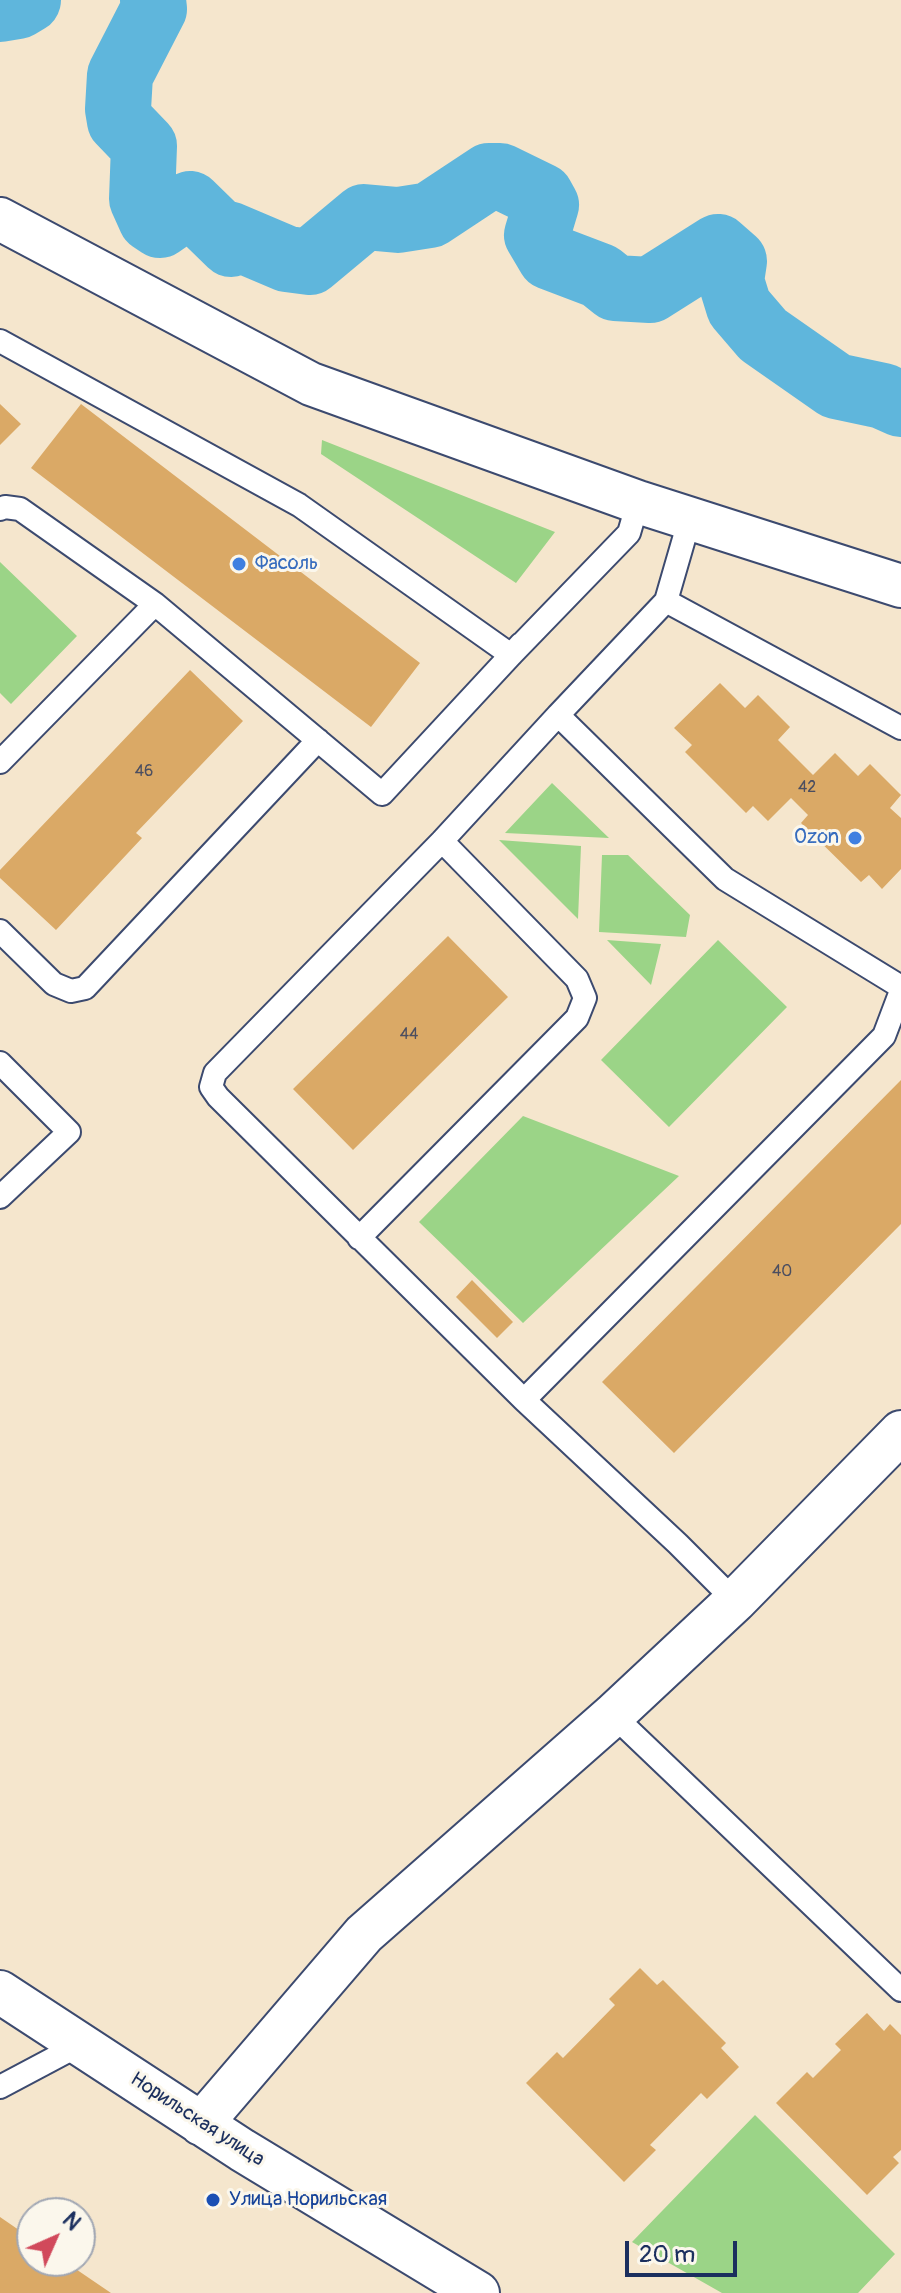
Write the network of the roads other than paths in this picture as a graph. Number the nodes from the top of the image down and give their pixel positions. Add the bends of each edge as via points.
1 (0, 219) edge
2 (0, 341) edge
3 (638, 502) junction
4 (0, 509) edge
5 (690, 518) junction
6 (901, 586) edge
7 (666, 601) junction
8 (155, 604) junction
9 (511, 655) junction
10 (558, 715) junction
11 (901, 728) edge
12 (318, 740) junction
13 (0, 762) edge
14 (442, 841) junction
15 (0, 931) edge
16 (901, 989) edge
17 (0, 1063) edge
18 (0, 1197) edge
19 (359, 1238) junction
20 (524, 1400) junction
21 (901, 1432) edge
22 (735, 1601) junction
23 (613, 1715) junction
24 (901, 1990) edge
25 (0, 1992) edge
26 (81, 2044) junction
27 (0, 2087) edge
28 (201, 2124) junction
29 (457, 2288) edge

1 - 3 street via 311,384
2 - 9 lane via 299,505
3 - 5 street
3 - 9 lane via 629,533
4 - 8 lane via 20,509
5 - 6 street
5 - 7 lane
7 - 10 lane
7 - 11 lane
8 - 12 lane
8 - 13 lane
9 - 12 lane via 382,794
10 - 14 lane
10 - 16 lane via 725,879
12 - 15 lane via 85,988 71,991 54,984
14 - 19 lane via 577,979 585,998 577,1018
14 - 19 lane via 215,1073 211,1087
16 - 20 lane via 884,1036
17 - 18 lane via 69,1132
19 - 20 lane
20 - 22 lane
21 - 22 street
22 - 23 street
23 - 24 lane
23 - 28 street via 364,1934
25 - 26 street, Норильская улица
26 - 27 lane
26 - 28 street, Норильская улица
28 - 29 street, Норильская улица

